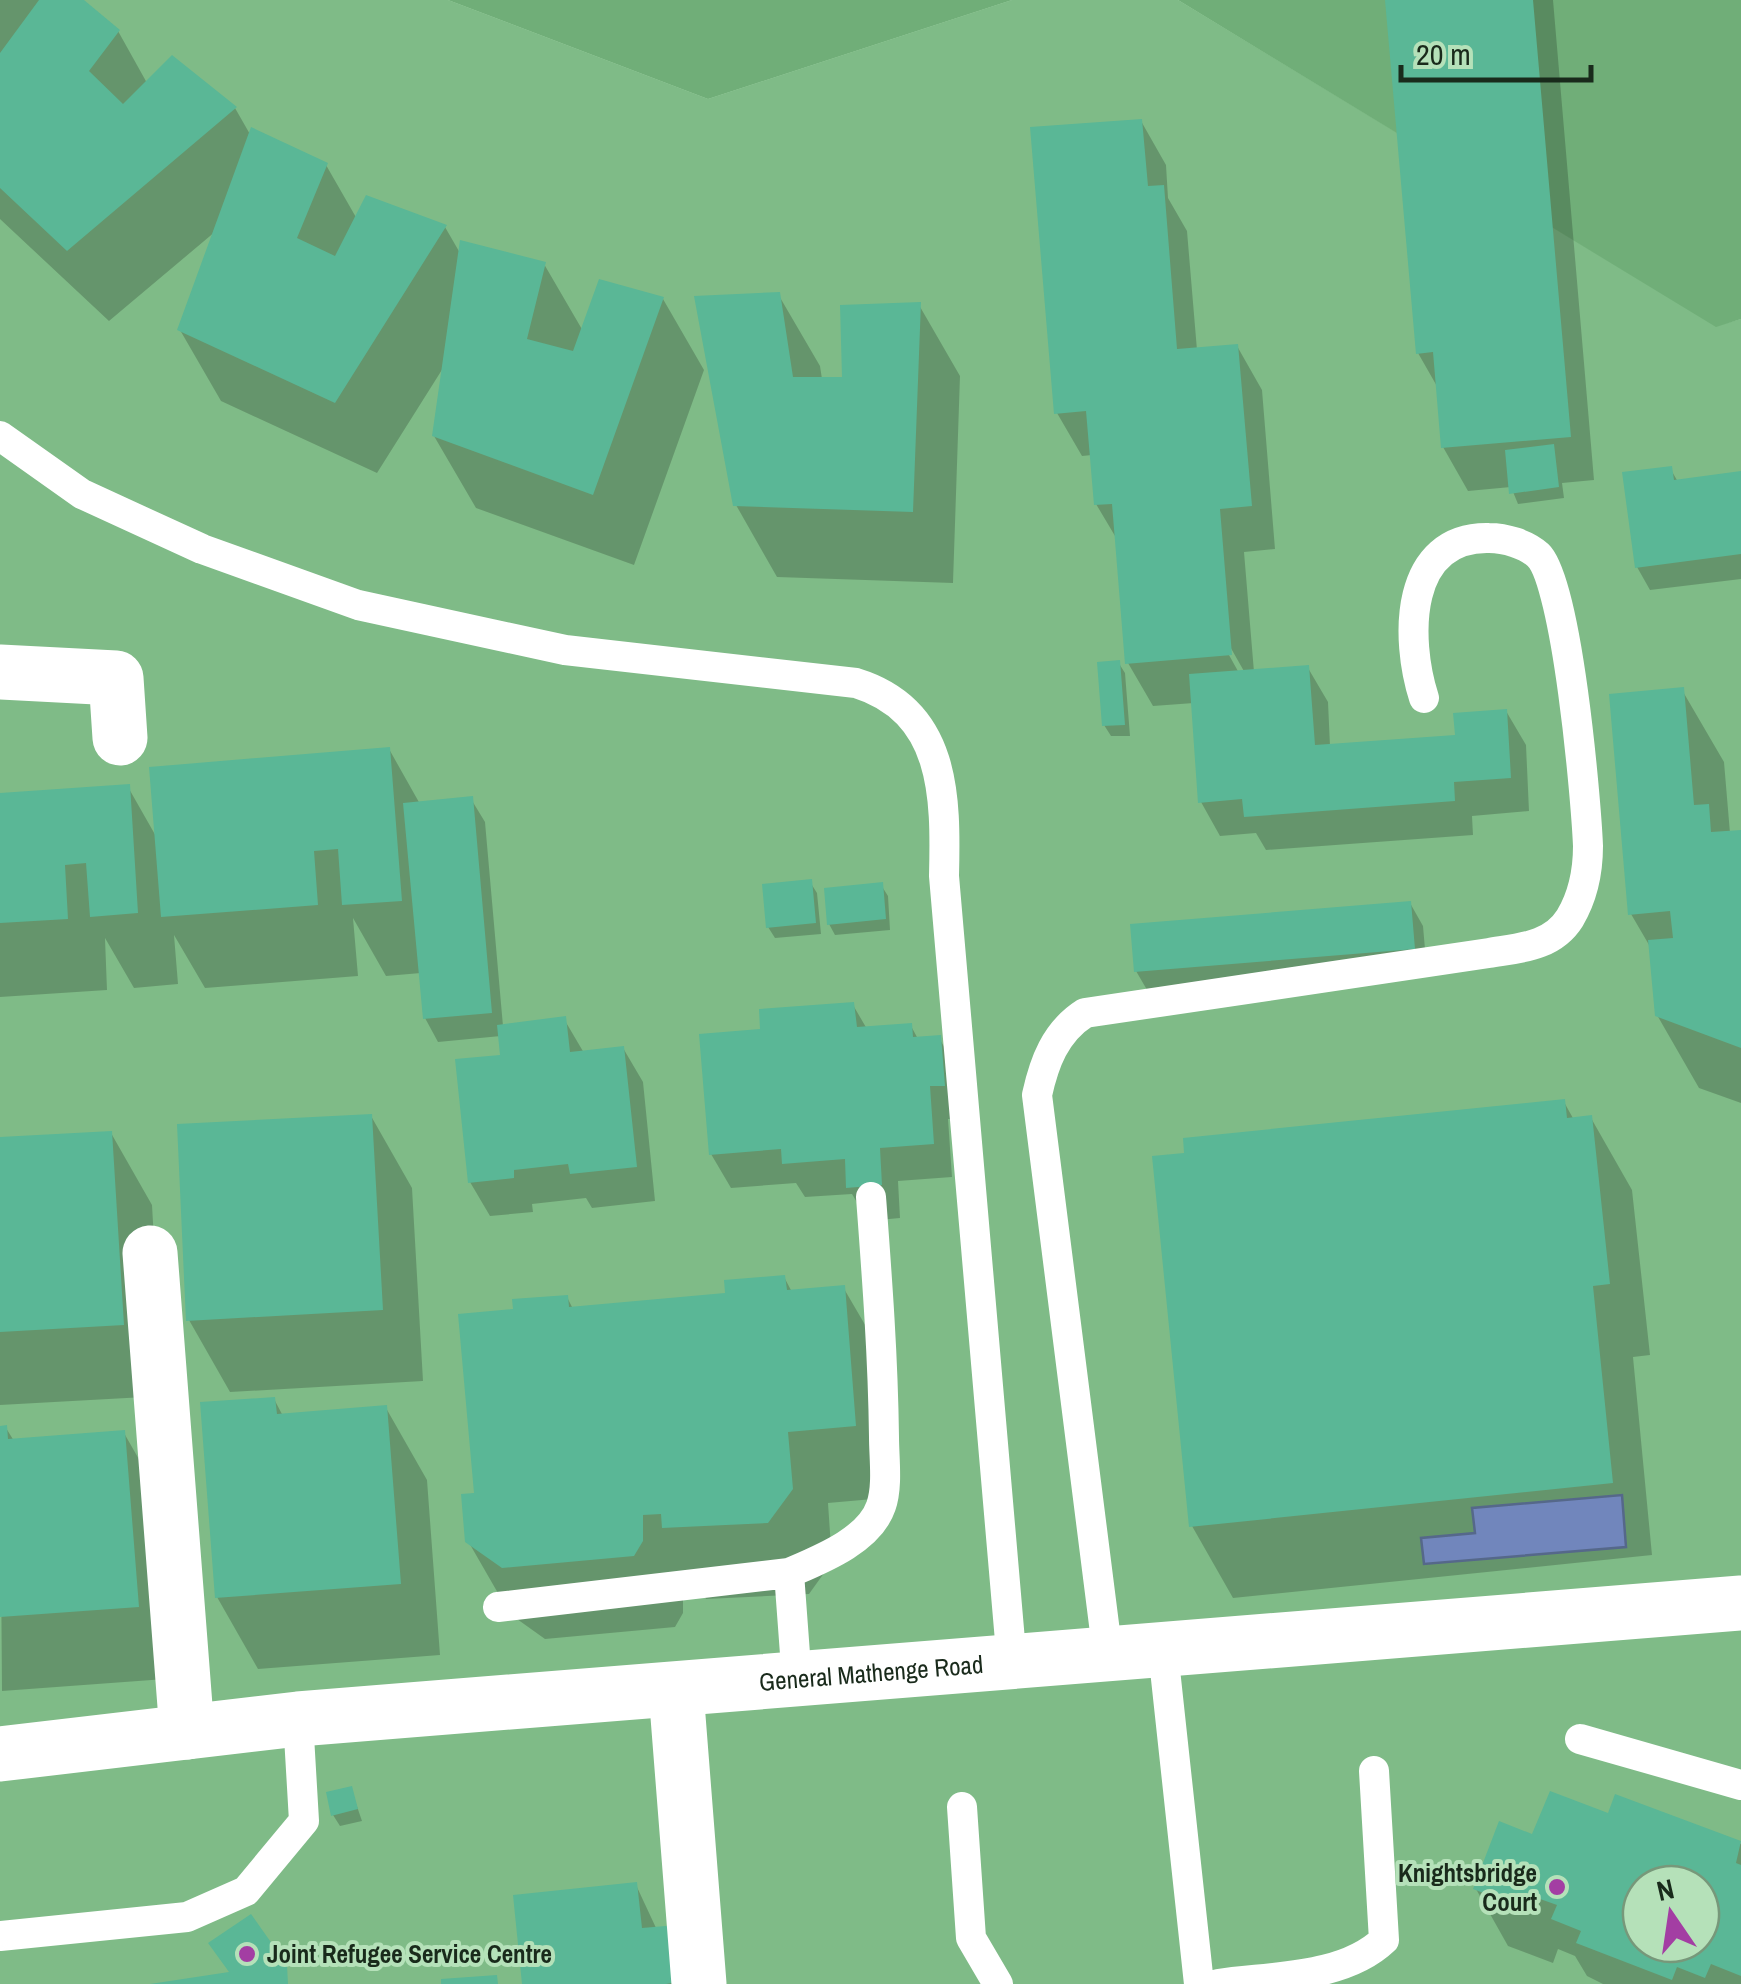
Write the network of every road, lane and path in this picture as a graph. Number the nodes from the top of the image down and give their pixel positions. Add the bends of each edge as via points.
1 (0, 436) edge
2 (0, 672) edge
3 (1424, 698) dead end
4 (120, 738) dead end
5 (871, 1197) dead end
6 (150, 1253) dead end
7 (790, 1574) junction
8 (1741, 1603) edge
9 (498, 1608) dead end
10 (1163, 1652) junction
11 (1108, 1656) junction
12 (1012, 1664) junction
13 (797, 1681) junction
14 (676, 1691) junction
15 (298, 1719) junction
16 (187, 1732) junction
17 (1580, 1739) dead end
18 (0, 1754) edge
19 (1374, 1771) dead end
20 (1741, 1785) edge
21 (962, 1807) dead end
22 (0, 1936) edge
23 (700, 1984) edge
24 (998, 1984) edge
25 (1199, 1984) edge
26 (1218, 1984) edge

1 - 12 lane via 82,494 202,548 358,605 566,650 856,683 892,695 903,706 928,742 940,780
2 - 4 street via 116,678
3 - 11 lane via 1416,670 1414,601 1432,563 1444,549 1476,538 1502,538 1539,556 1560,599 1588,847 1583,893 1568,922 1553,936 1489,954 1085,1014 1069,1024 1043,1067 1037,1096
5 - 7 lane via 883,1350 881,1507 832,1554
6 - 16 street
7 - 9 lane
7 - 13 lane
8 - 10 street, General Mathenge Road
10 - 11 street, General Mathenge Road
10 - 25 lane
11 - 12 street, General Mathenge Road
12 - 13 street, General Mathenge Road
13 - 14 street, General Mathenge Road
14 - 15 street, General Mathenge Road
14 - 23 street
15 - 16 street, General Mathenge Road
15 - 22 lane via 304,1821 246,1891 187,1916
16 - 18 street, General Mathenge Road
17 - 20 lane
19 - 26 lane via 1384,1940 1335,1967
21 - 24 lane via 971,1938

